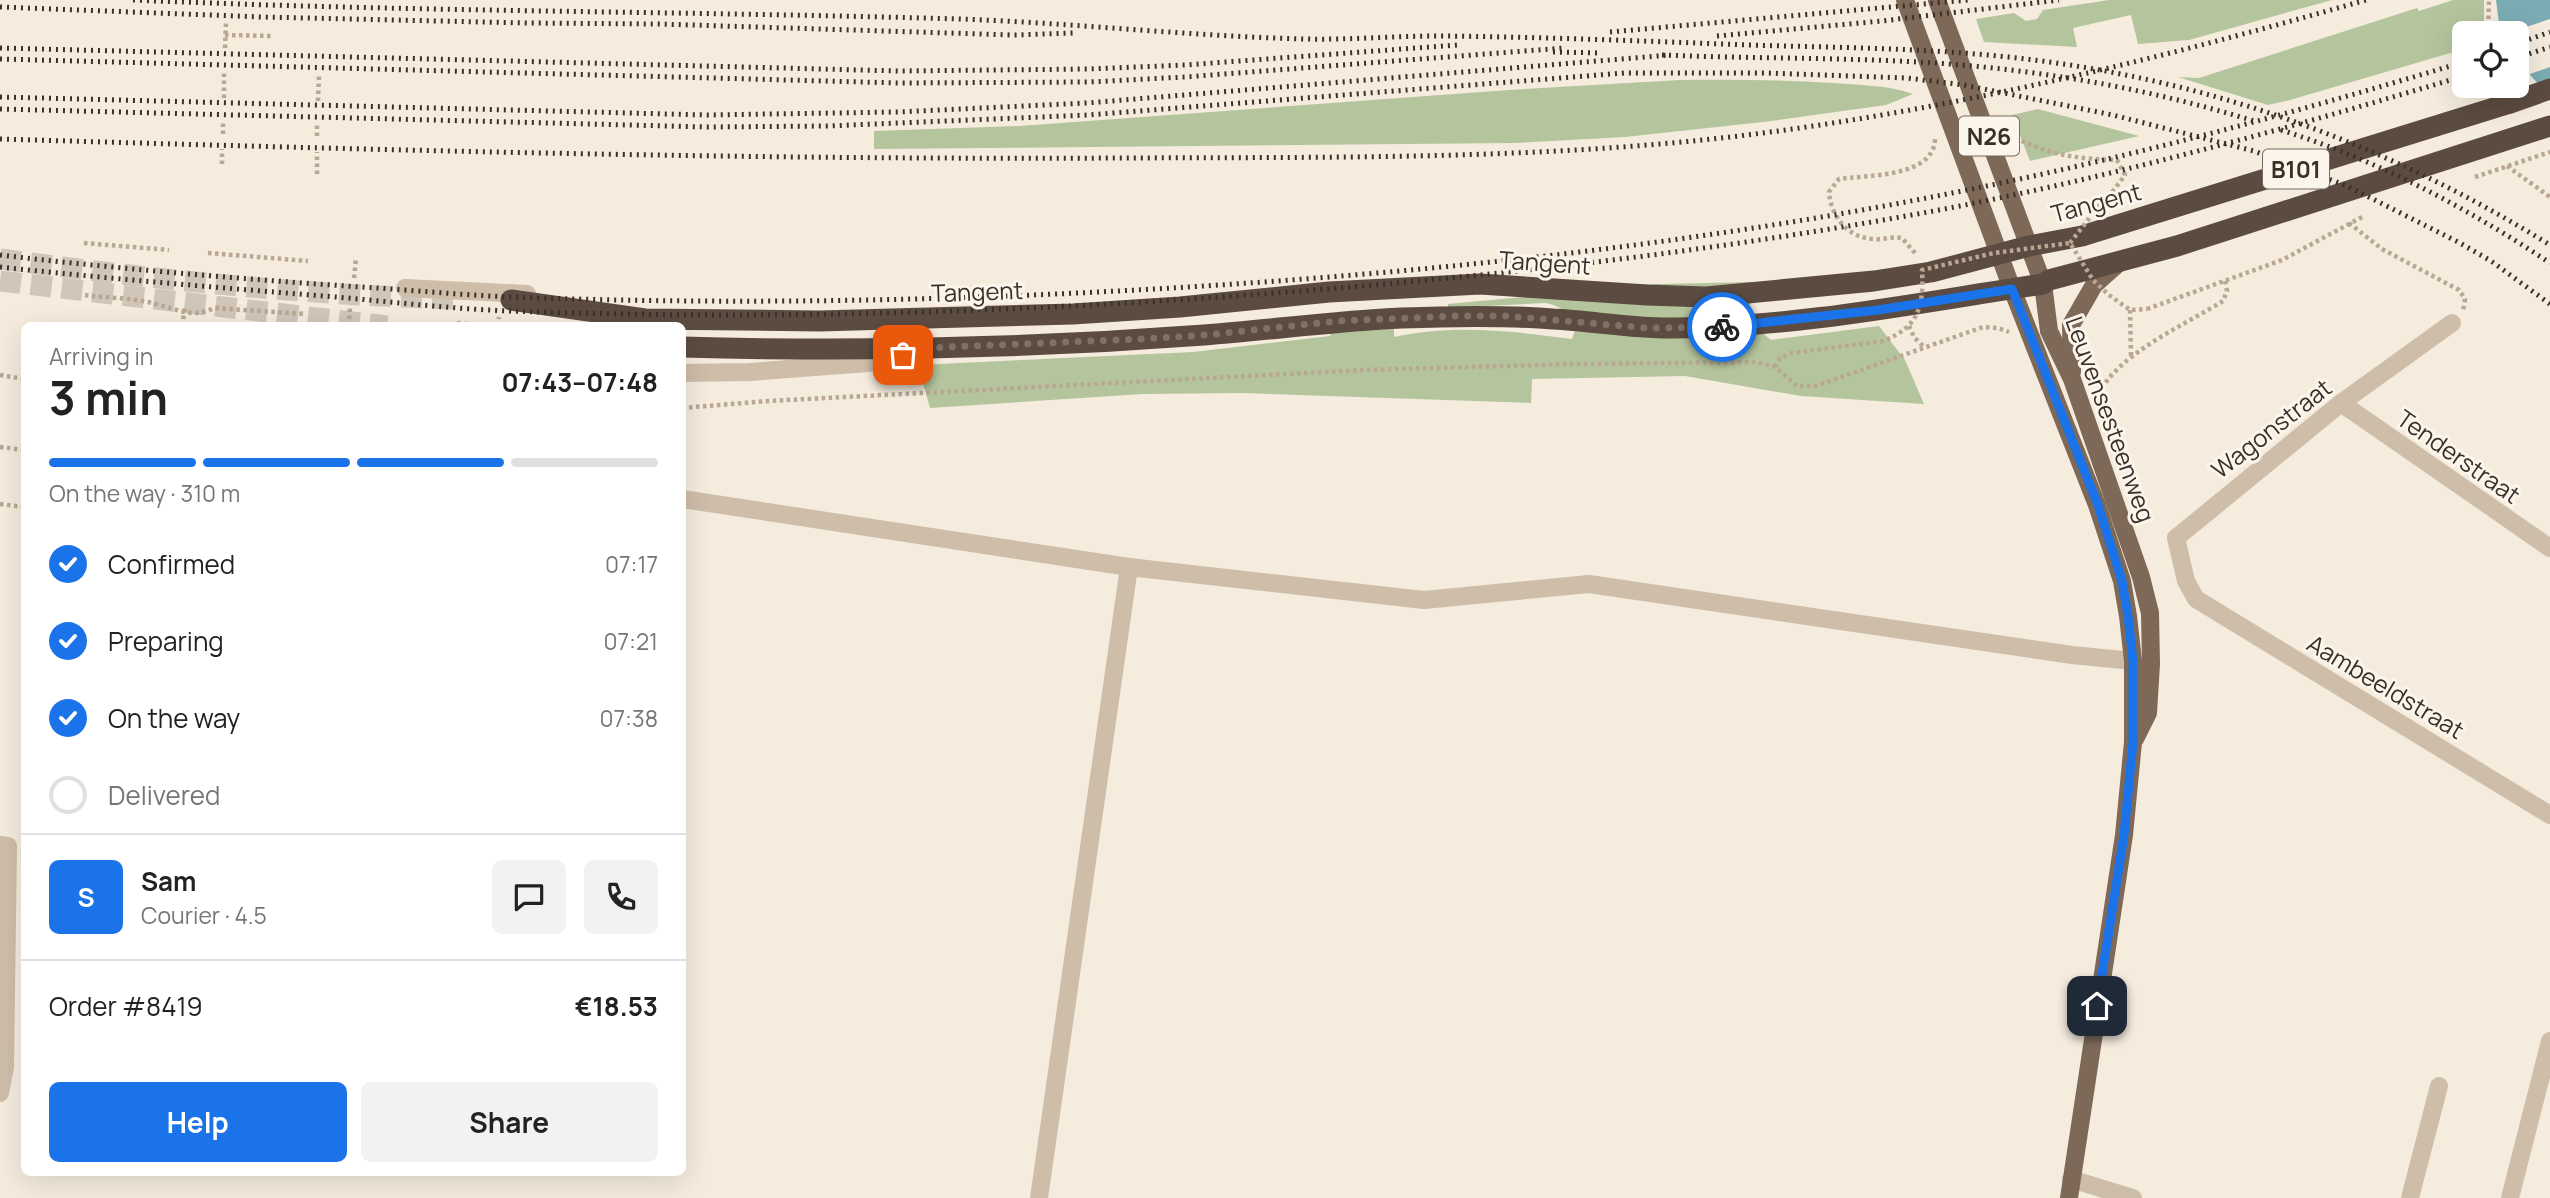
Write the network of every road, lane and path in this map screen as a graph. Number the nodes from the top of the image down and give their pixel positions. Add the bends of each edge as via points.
1 (1905, 0) edge
2 (1937, 0) edge
3 (2488, 0) edge
4 (2488, 21) edge
5 (226, 23) dead end
6 (225, 36) junction
7 (272, 36) dead end
8 (225, 48) dead end
9 (224, 72) dead end
10 (319, 74) dead end
11 (2550, 89) edge
12 (224, 98) dead end
13 (318, 101) dead end
14 (2002, 112) dead end
15 (223, 122) dead end
16 (317, 124) dead end
17 (2543, 129) edge
18 (1933, 131) dead end
19 (223, 134) dead end
20 (317, 136) dead end
21 (222, 149) dead end
22 (317, 152) dead end
23 (2550, 152) edge
24 (222, 164) dead end
25 (2507, 166) junction
26 (317, 174) dead end
27 (2475, 177) dead end
28 (2550, 197) edge
29 (2364, 216) dead end
30 (2349, 223) junction
31 (1906, 242) dead end
32 (84, 243) dead end
33 (2070, 243) junction
34 (2029, 246) junction
35 (170, 250) dead end
36 (208, 253) dead end
37 (1999, 254) junction
38 (356, 258) dead end
39 (2123, 259) junction
40 (308, 261) dead end
41 (354, 278) dead end
42 (2225, 280) junction
43 (2043, 284) junction
44 (405, 288) dead end
45 (2012, 289) junction
46 (85, 295) dead end
47 (350, 305) dead end
48 (505, 309) joint
49 (184, 310) junction
50 (584, 310) junction
51 (2130, 310) junction
52 (306, 314) dead end
53 (182, 322) edge
54 (349, 322) edge
55 (500, 322) edge
56 (2452, 323) joint
57 (1909, 324) junction
58 (2016, 338) dead end
59 (686, 346) edge
60 (925, 348) junction
61 (1925, 348) junction
62 (2132, 356) junction
63 (1775, 367) junction
64 (686, 373) edge
65 (0, 375) edge
66 (21, 378) edge
67 (2072, 379) junction
68 (2341, 403) junction
69 (2102, 405) dead end
70 (686, 408) edge
71 (0, 447) edge
72 (21, 450) edge
73 (686, 500) edge
74 (0, 504) edge
75 (21, 507) edge
76 (2550, 548) edge
77 (1129, 567) junction
78 (2196, 599) joint
79 (2133, 661) junction
80 (2133, 742) junction
81 (2550, 815) edge
82 (0, 845) edge
83 (2550, 1041) edge
84 (2439, 1086) dead end
85 (0, 1093) edge
86 (2071, 1179) junction
87 (1039, 1198) edge
88 (2069, 1198) edge
89 (2133, 1198) edge
90 (2410, 1198) edge
91 (2510, 1198) edge

1 - 37 main road, Leuvensesteenweg / N26
2 - 34 main road, Leuvensesteenweg / N26
3 - 4 path
5 - 6 path
6 - 7 path
6 - 8 path
9 - 12 path
10 - 13 path
11 - 34 highway, Tangent / B101, bridge via 2082,236
14 - 33 path, bridge via 2012,136 2041,151 2079,159 2117,159 2125,175
15 - 19 path
16 - 20 path
17 - 39 highway, B101 via 2177,246
18 - 31 path via 1933,148 1918,164 1878,176 1839,179 1829,192 1833,212 1854,234
21 - 24 path
22 - 26 path
23 - 25 path
25 - 27 path
25 - 28 path
29 - 30 path
30 - 42 path via 2282,260
30 - 56 path via 2382,249 2459,290 2466,305
32 - 35 path
33 - 51 path, bridge via 2093,280
33 - 57 path, bridge via 1994,253 1922,270 1922,307
34 - 37 highway, Tangent / B101
34 - 43 main road, Leuvensesteenweg / N26
36 - 40 path
37 - 45 main road, Leuvensesteenweg / N26
37 - 50 highway, Tangent / B101 via 1874,281 1706,296 1480,284 980,317 645,319
38 - 41 path
39 - 43 highway, B101
39 - 67 main road via 2094,285 2071,325
42 - 51 path, bridge via 2147,309
42 - 62 path via 2223,301
43 - 45 highway, B101
43 - 67 main road, Leuvensesteenweg / N26 via 2049,331
44 - 50 street via 522,293
45 - 60 highway, B101 via 1878,310 1712,327 1648,328 1456,316 1338,321 1140,339
45 - 79 main road, Leuvensesteenweg / N26 via 2098,505 2122,581
46 - 49 path
47 - 54 path
48 - 50 highway, Tangent / B101
48 - 55 path
49 - 52 path
49 - 53 path
51 - 62 path
56 - 68 street, Wagonstraat
57 - 61 path
57 - 63 path, bridge via 1883,341 1791,353
58 - 61 path via 1998,328 1983,327
59 - 60 highway, B101
60 - 64 street via 881,362
61 - 63 path via 1816,386 1794,384
62 - 69 path via 2098,393
63 - 70 path via 1735,361 1364,370
65 - 66 path
67 - 80 main road, Leuvensesteenweg / N26 via 2150,613 2148,713
68 - 76 street, Tenderstraat
68 - 78 street, Wagonstraat via 2176,538 2186,581
71 - 72 path
73 - 77 street
74 - 75 path
77 - 79 street via 1424,600 1589,584
77 - 87 street
78 - 81 street, Aambeeldstraat
79 - 80 main road, Leuvensesteenweg / N26
80 - 86 main road, Leuvensesteenweg / N26 via 2124,835
82 - 85 street via 8,846 5,1067
83 - 91 street
84 - 90 street
86 - 88 main road, Leuvensesteenweg / N26
86 - 89 street

